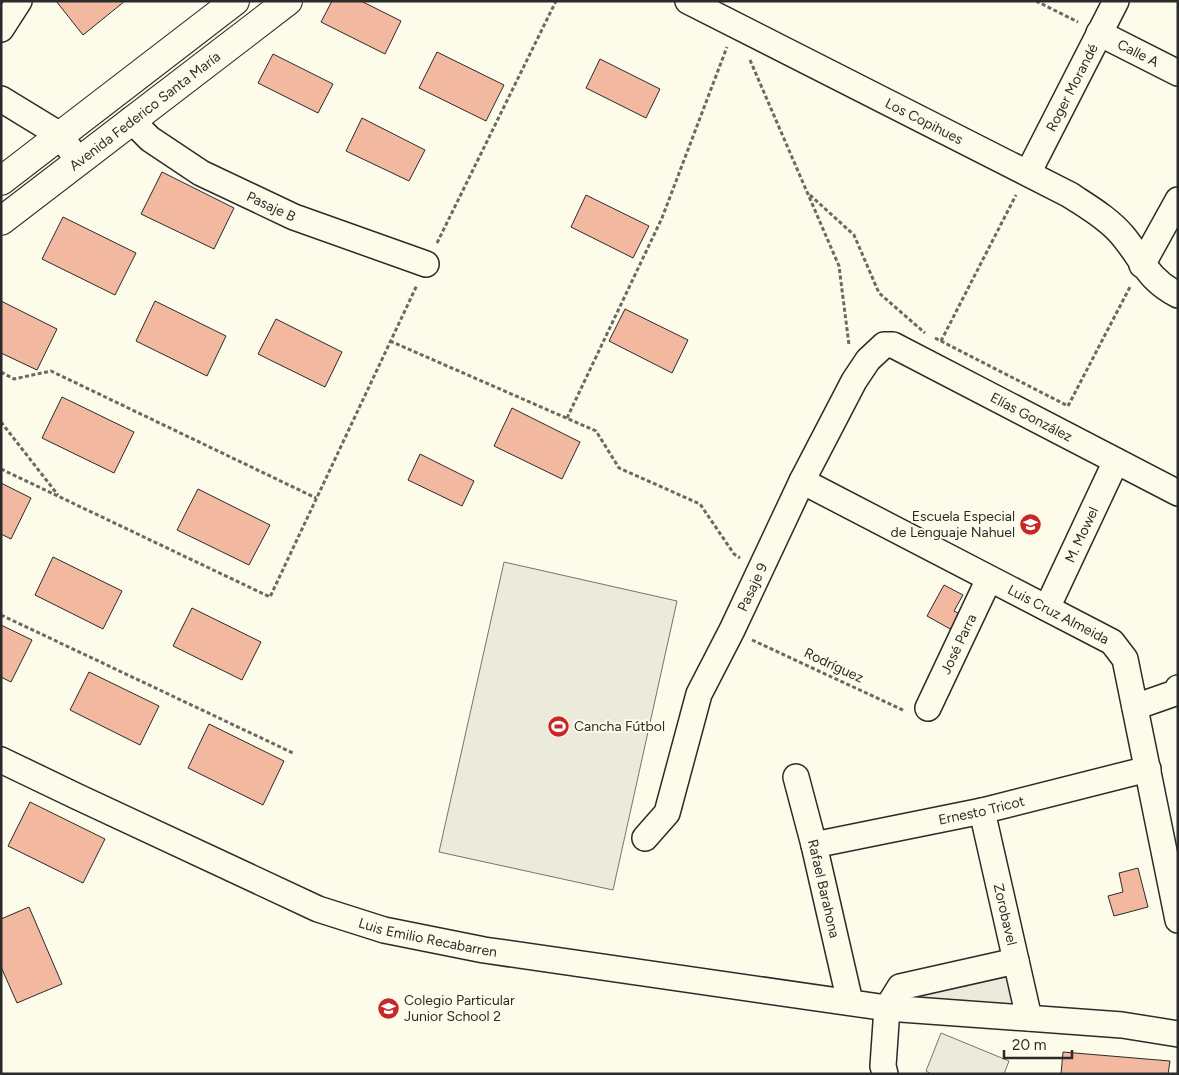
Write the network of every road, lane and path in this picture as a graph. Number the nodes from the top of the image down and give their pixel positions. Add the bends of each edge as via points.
1 (19, 1) edge
2 (235, 1) edge
3 (288, 1) edge
4 (556, 1) edge
5 (688, 1) edge
6 (1036, 1) edge
7 (1116, 1) edge
8 (735, 25) junction
9 (1, 29) edge
10 (1099, 32) junction
11 (1178, 73) edge
12 (1, 100) edge
13 (131, 120) junction
14 (60, 135) junction
15 (79, 162) junction
16 (1028, 172) junction
17 (1, 181) edge
18 (807, 193) junction
19 (1178, 200) edge
20 (1, 221) edge
21 (426, 264) junction
22 (1142, 264) junction
23 (1178, 296) edge
24 (390, 341) junction
25 (941, 341) junction
26 (884, 345) joint
27 (1, 372) edge
28 (854, 381) junction
29 (1068, 406) junction
30 (567, 418) junction
31 (1, 422) edge
32 (1056, 431) junction
33 (1116, 461) junction
34 (1, 469) edge
35 (802, 481) junction
36 (1178, 494) edge
37 (59, 497) junction
38 (316, 498) junction
39 (760, 570) junction
40 (989, 579) junction
41 (1047, 608) junction
42 (1, 615) edge
43 (732, 630) junction
44 (1178, 688) edge
45 (1135, 706) junction
46 (928, 708) joint
47 (293, 753) dead end
48 (1, 760) edge
49 (1148, 769) junction
50 (796, 777) dead end
51 (982, 810) junction
52 (645, 838) dead end
53 (814, 845) junction
54 (1178, 920) edge
55 (1016, 961) junction
56 (850, 1002) junction
57 (887, 1008) junction
58 (1029, 1018) junction
59 (1178, 1034) edge
60 (885, 1074) edge

1 - 9 street
2 - 14 main road
3 - 13 main road, Avenida Federico Santa María
4 - 21 path
5 - 8 street, Los Copihues
6 - 10 path
7 - 10 street, Roger Morandé
8 - 16 street, Los Copihues
8 - 18 path
8 - 30 path via 662,218
10 - 11 street, Calle A
10 - 16 street, Roger Morandé
12 - 14 street
13 - 15 main road, Avenida Federico Santa María
13 - 21 street, Pasaje B via 150,139 201,173 294,217
14 - 15 street
14 - 17 main road
15 - 20 main road, Avenida Federico Santa María
16 - 22 street, Los Copihues via 1099,214 1122,235
16 - 25 path
18 - 25 path via 854,236 879,294 924,332
18 - 28 path via 839,266
19 - 22 street
21 - 24 path
22 - 23 street, Los Copihues via 1161,285
22 - 29 path
24 - 30 path
24 - 38 path
25 - 29 path
26 - 28 street, Pasaje 9 via 868,360
26 - 32 street, Elías González via 893,345
27 - 38 path via 14,379 51,371
28 - 35 street, Pasaje 9
29 - 32 path
30 - 39 path via 596,430 618,468 700,504 734,554
31 - 37 path
32 - 33 street, Elías González
33 - 36 street, Elías González
33 - 41 street, M. Mowel
34 - 37 path
35 - 39 street, Pasaje 9
35 - 40 street, Luis Cruz Almeida
37 - 38 path via 270,597
39 - 43 street, Pasaje 9
40 - 41 street, Luis Cruz Almeida
40 - 46 street, José Parra
41 - 45 street, Luis Cruz Almeida via 1112,642 1125,660
42 - 47 path
43 - 46 path, Rodríguez via 904,711
43 - 52 street, Pasaje 9 via 698,694 667,813
44 - 45 street via 1175,693
45 - 49 street, Luis Cruz Almeida
48 - 56 street, Luis Emilio Recabarren via 318,909 384,930 484,950
49 - 51 street, Ernesto Tricot
49 - 54 street, Luis Cruz Almeida
50 - 53 street, Rafael Barahona
51 - 53 street, Ernesto Tricot
51 - 55 street, Zorobavel
53 - 56 street, Rafael Barahona
55 - 57 street via 900,987
55 - 58 street, Zorobavel
56 - 57 street, Luis Emilio Recabarren
57 - 58 street, Luis Emilio Recabarren
57 - 60 street
58 - 59 street, Luis Emilio Recabarren via 1122,1025

